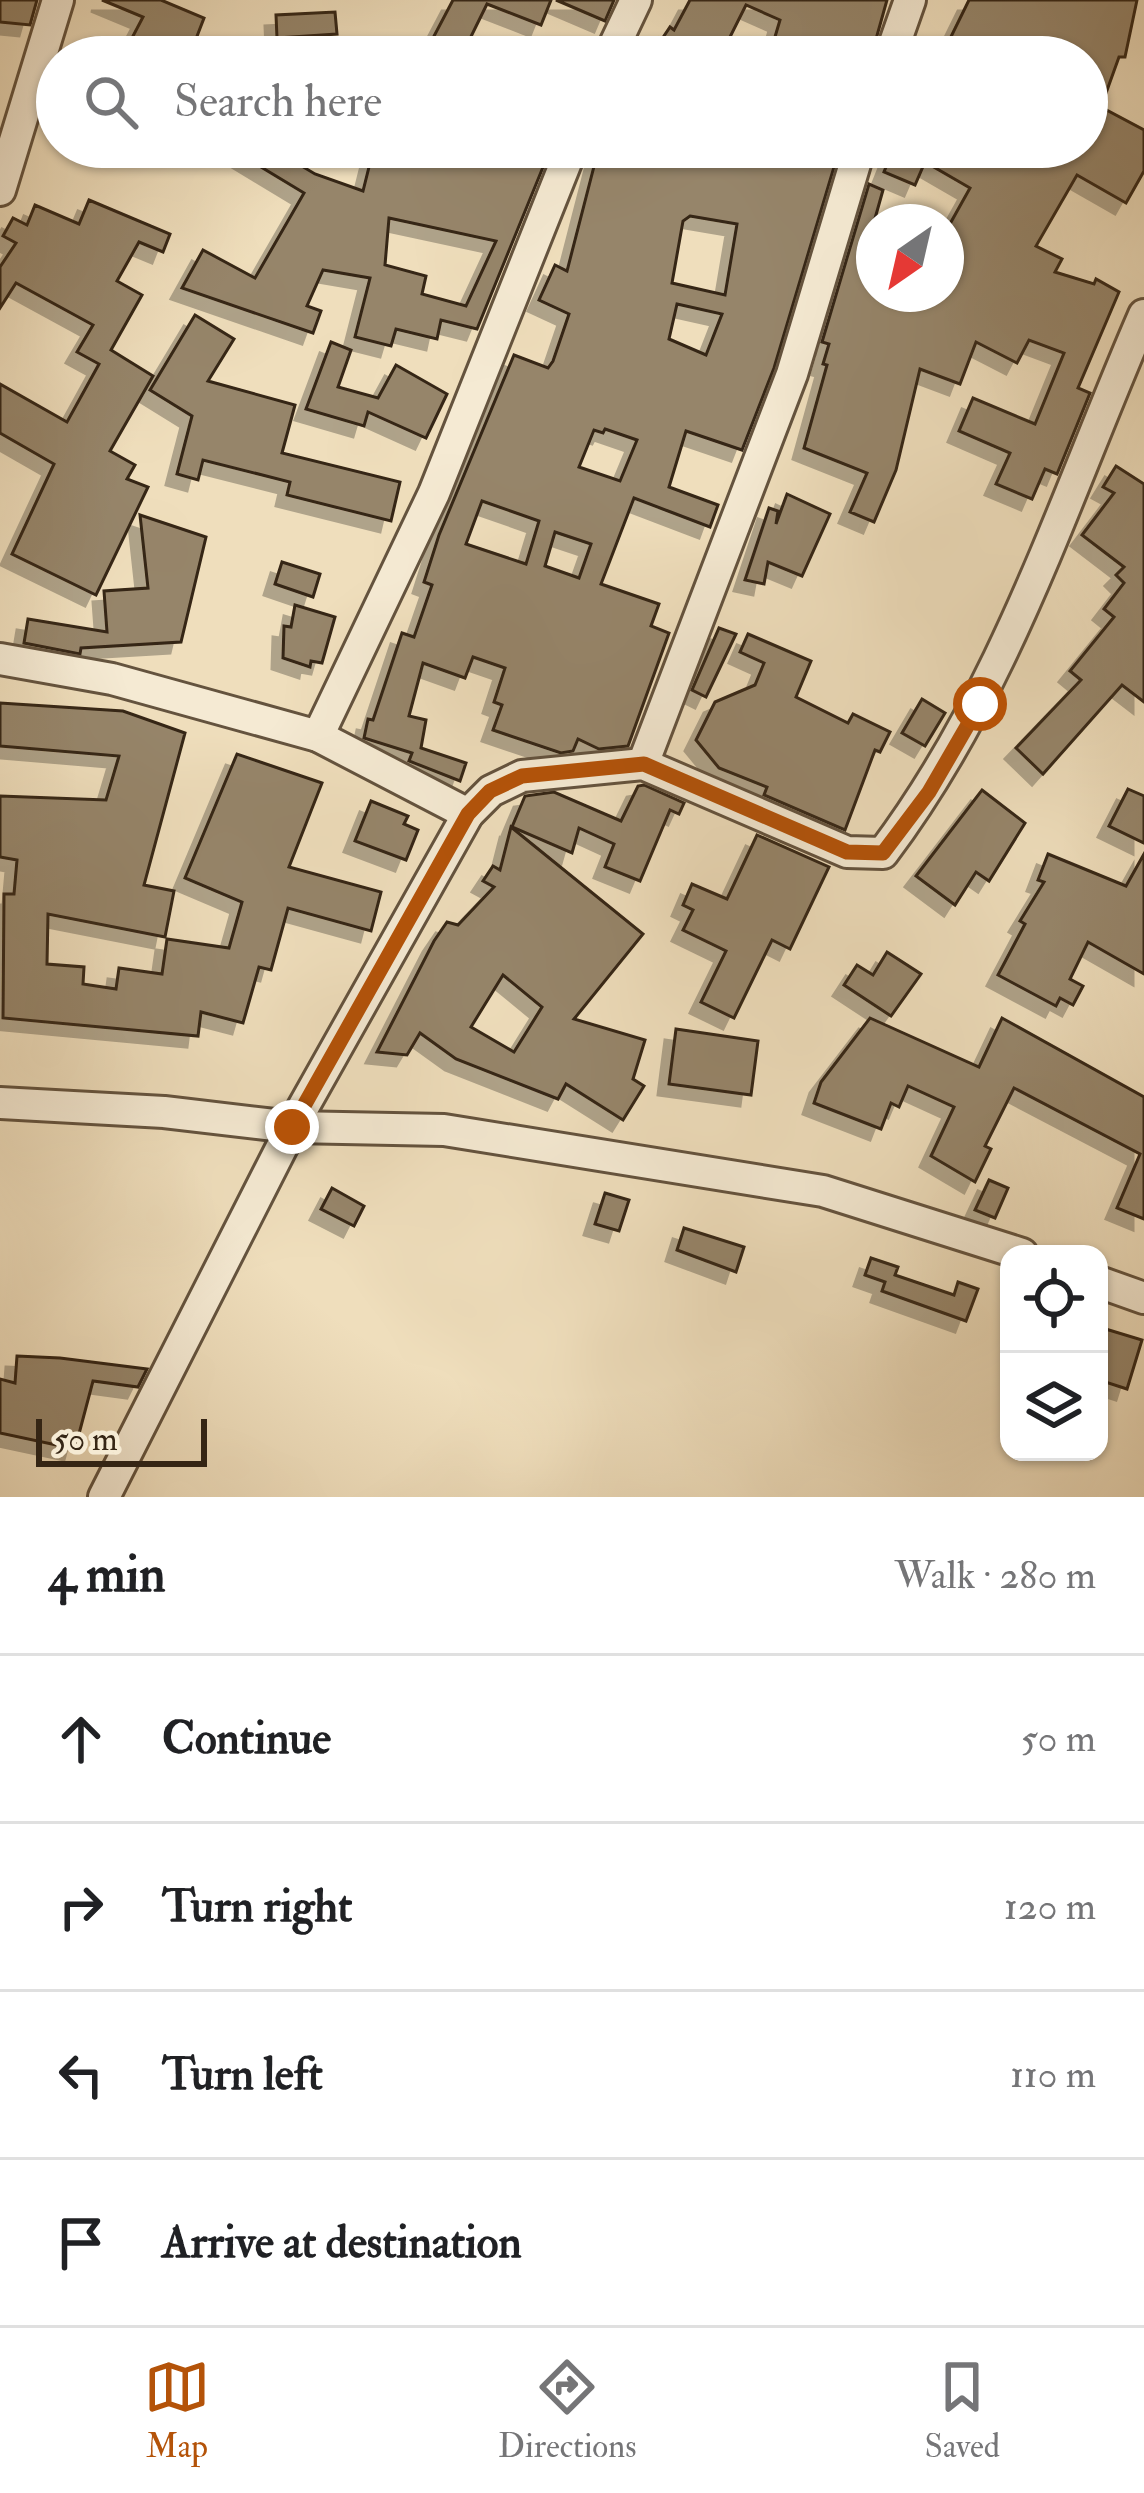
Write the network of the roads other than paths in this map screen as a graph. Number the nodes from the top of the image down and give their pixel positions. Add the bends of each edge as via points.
1 (58, 0) edge
2 (636, 0) edge
3 (910, 0) edge
4 (47, 36) edge
5 (619, 36) edge
6 (897, 36) edge
7 (36, 72) edge
8 (564, 168) edge
9 (854, 168) edge
10 (0, 190) edge
11 (1144, 315) edge
12 (0, 659) edge
13 (318, 736) junction
14 (644, 764) junction
15 (468, 814) junction
16 (0, 1103) edge
17 (292, 1127) junction
18 (1000, 1247) edge
19 (1108, 1285) edge
20 (1144, 1298) edge
21 (104, 1497) edge

1 - 4 street
2 - 5 street
3 - 6 street
7 - 10 street
8 - 13 street via 434,493
9 - 14 street via 793,374
11 - 14 street via 980,704 883,853 847,852
12 - 13 street
13 - 15 street
14 - 15 street via 522,776 490,791
15 - 17 street
16 - 17 street
17 - 18 street via 444,1130 824,1191
17 - 21 street
19 - 20 street

